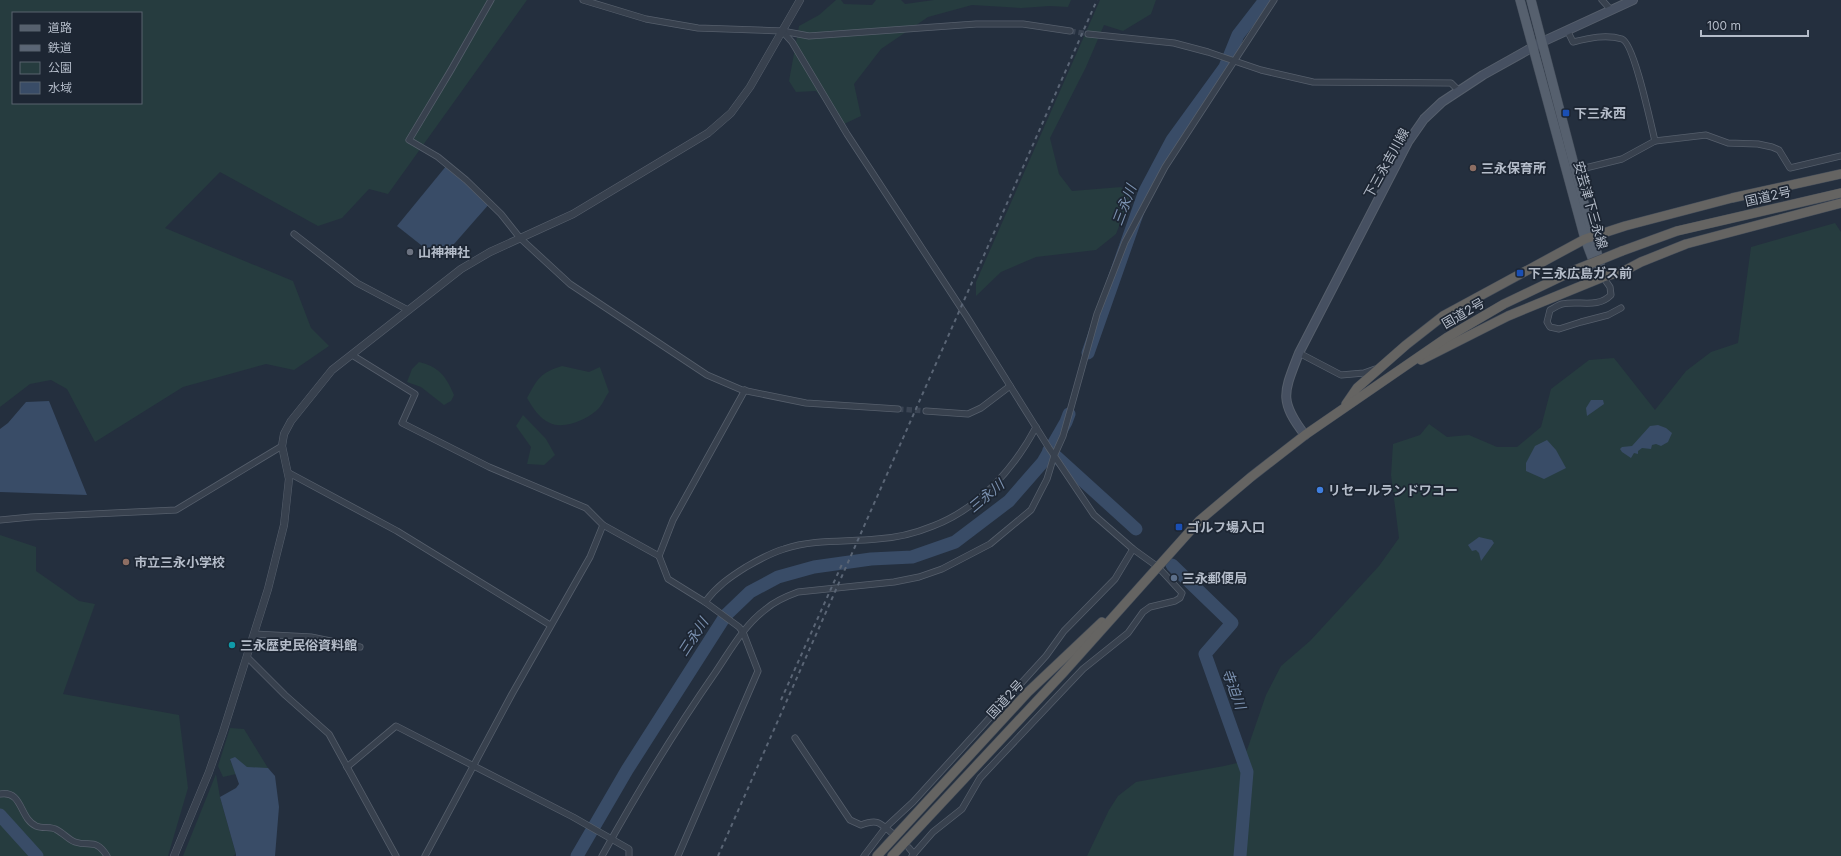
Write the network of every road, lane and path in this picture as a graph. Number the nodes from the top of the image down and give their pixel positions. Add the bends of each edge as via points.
1 (491, 0) edge
2 (583, 0) edge
3 (800, 0) edge
4 (1274, 0) edge
5 (1520, 0) edge
6 (1531, 0) edge
7 (1602, 0) edge
8 (1634, 0) edge
9 (1611, 10) junction
10 (1567, 30) junction
11 (782, 31) junction
12 (1070, 31) tunnel mouth
13 (1088, 34) tunnel mouth
14 (1538, 45) junction
15 (1233, 61) junction
16 (1459, 90) junction
17 (1655, 141) junction
18 (1841, 156) edge
19 (1572, 171) junction
20 (1841, 174) edge
21 (1841, 193) edge
22 (1841, 203) edge
23 (294, 234) dead end
24 (520, 238) junction
25 (1590, 238) junction
26 (1603, 278) junction
27 (1621, 308) dead end
28 (408, 310) junction
29 (1299, 353) junction
30 (352, 355) junction
31 (1380, 368) junction
32 (1400, 369) junction
33 (1010, 386) junction
34 (745, 390) junction
35 (1343, 409) junction
36 (898, 410) tunnel mouth
37 (926, 411) tunnel mouth
38 (1036, 428) junction
39 (1305, 435) junction
40 (282, 446) junction
41 (1054, 456) junction
42 (289, 473) junction
43 (0, 520) edge
44 (603, 525) junction
45 (1133, 549) junction
46 (659, 556) junction
47 (1158, 567) junction
48 (707, 603) junction
49 (550, 625) junction
50 (741, 629) junction
51 (254, 634) junction
52 (360, 648) dead end
53 (247, 657) junction
54 (794, 738) dead end
55 (473, 765) junction
56 (347, 767) junction
57 (0, 794) edge
58 (886, 827) junction
59 (892, 832) dead end
60 (610, 838) junction
61 (909, 848) dead end
62 (913, 855) edge
63 (107, 856) edge
64 (174, 856) edge
65 (396, 856) edge
66 (425, 856) edge
67 (602, 856) edge
68 (629, 856) edge
69 (678, 856) edge
70 (864, 856) edge
71 (877, 856) edge
72 (892, 856) edge

1 - 24 street via 409,140 466,180 501,214
2 - 11 street via 646,19 698,28
3 - 11 street
4 - 15 street
5 - 14 main road, 安芸津下三永線
6 - 14 main road, 安芸津下三永線
7 - 9 street
8 - 9 main road, 下三永吉川線
9 - 10 main road, 下三永吉川線
10 - 14 main road, 下三永吉川線
10 - 17 street via 1573,42 1597,37 1623,40 1628,45
11 - 12 street via 809,36 976,24 1015,24
11 - 24 street via 739,103 708,133 573,214
11 - 33 street via 792,42 847,134
13 - 15 street via 1174,43
14 - 16 main road, 下三永吉川線
14 - 19 main road, 安芸津下三永線
15 - 16 street via 1313,82 1451,83
15 - 41 street via 1165,166 1125,242 1097,314 1063,436
16 - 29 main road, 下三永吉川線 via 1424,119 1408,142
17 - 18 street via 1706,135 1728,143 1758,144 1779,150 1790,168
17 - 19 street via 1622,159
19 - 25 main road, 安芸津下三永線
20 - 25 highway via 1732,198 1625,226
21 - 32 highway, 国道2号, bridge via 1676,231 1622,251 1504,304
22 - 26 highway via 1686,244
23 - 28 street via 357,283
24 - 28 street via 461,270
24 - 34 street via 570,284 708,375
25 - 26 main road, 安芸津下三永線
25 - 31 highway via 1444,316
26 - 27 street via 1610,287 1611,295 1605,301 1563,304 1550,310 1547,322 1550,327 1570,327 1608,315
26 - 32 highway via 1508,316
28 - 30 street
29 - 31 street via 1341,375 1364,373
29 - 39 main road, 下三永吉川線 via 1287,384 1286,399 1289,412
30 - 40 street via 332,370 291,421 284,434
30 - 44 street via 415,394 402,423 489,467 586,508
31 - 35 highway via 1357,388
32 - 35 highway, 国道2号
33 - 37 street via 981,408 968,414
33 - 38 street
34 - 36 street via 806,403
34 - 46 street via 673,520
35 - 39 highway, 国道2号
38 - 41 street
38 - 48 street via 1005,473 966,508 943,521 918,531 879,539 817,542 785,549 760,559 726,579
39 - 47 highway, 国道2号 via 1199,521
40 - 42 street
40 - 43 street via 176,510
41 - 45 street via 1094,515
41 - 50 street via 1047,479 1031,510 990,544 942,569 919,577 798,592 765,609
42 - 49 street via 397,531
42 - 51 street via 284,525
44 - 46 street
44 - 49 street via 590,557
45 - 47 street
45 - 58 street via 1115,579 1064,632 1046,656 913,802
46 - 48 street via 668,579
47 - 62 street via 1182,593 1180,598 1150,607 1143,612 1128,633 1083,669 980,778 962,809 932,832
47 - 71 highway, 国道2号 via 1028,692
47 - 72 highway, 国道2号
48 - 50 street
49 - 55 street
50 - 60 street
50 - 69 street via 758,671
51 - 52 street via 311,636
51 - 53 street
53 - 56 street via 329,734
53 - 64 street via 209,772
54 - 58 street via 850,820 861,825 871,821 880,822
55 - 56 street via 396,726
55 - 60 street
55 - 66 street
56 - 65 street
57 - 63 street via 12,794 17,798 28,821 42,828 56,829 75,842 94,844
58 - 59 street
58 - 70 street
60 - 67 street
60 - 68 street via 629,849
61 - 62 street

